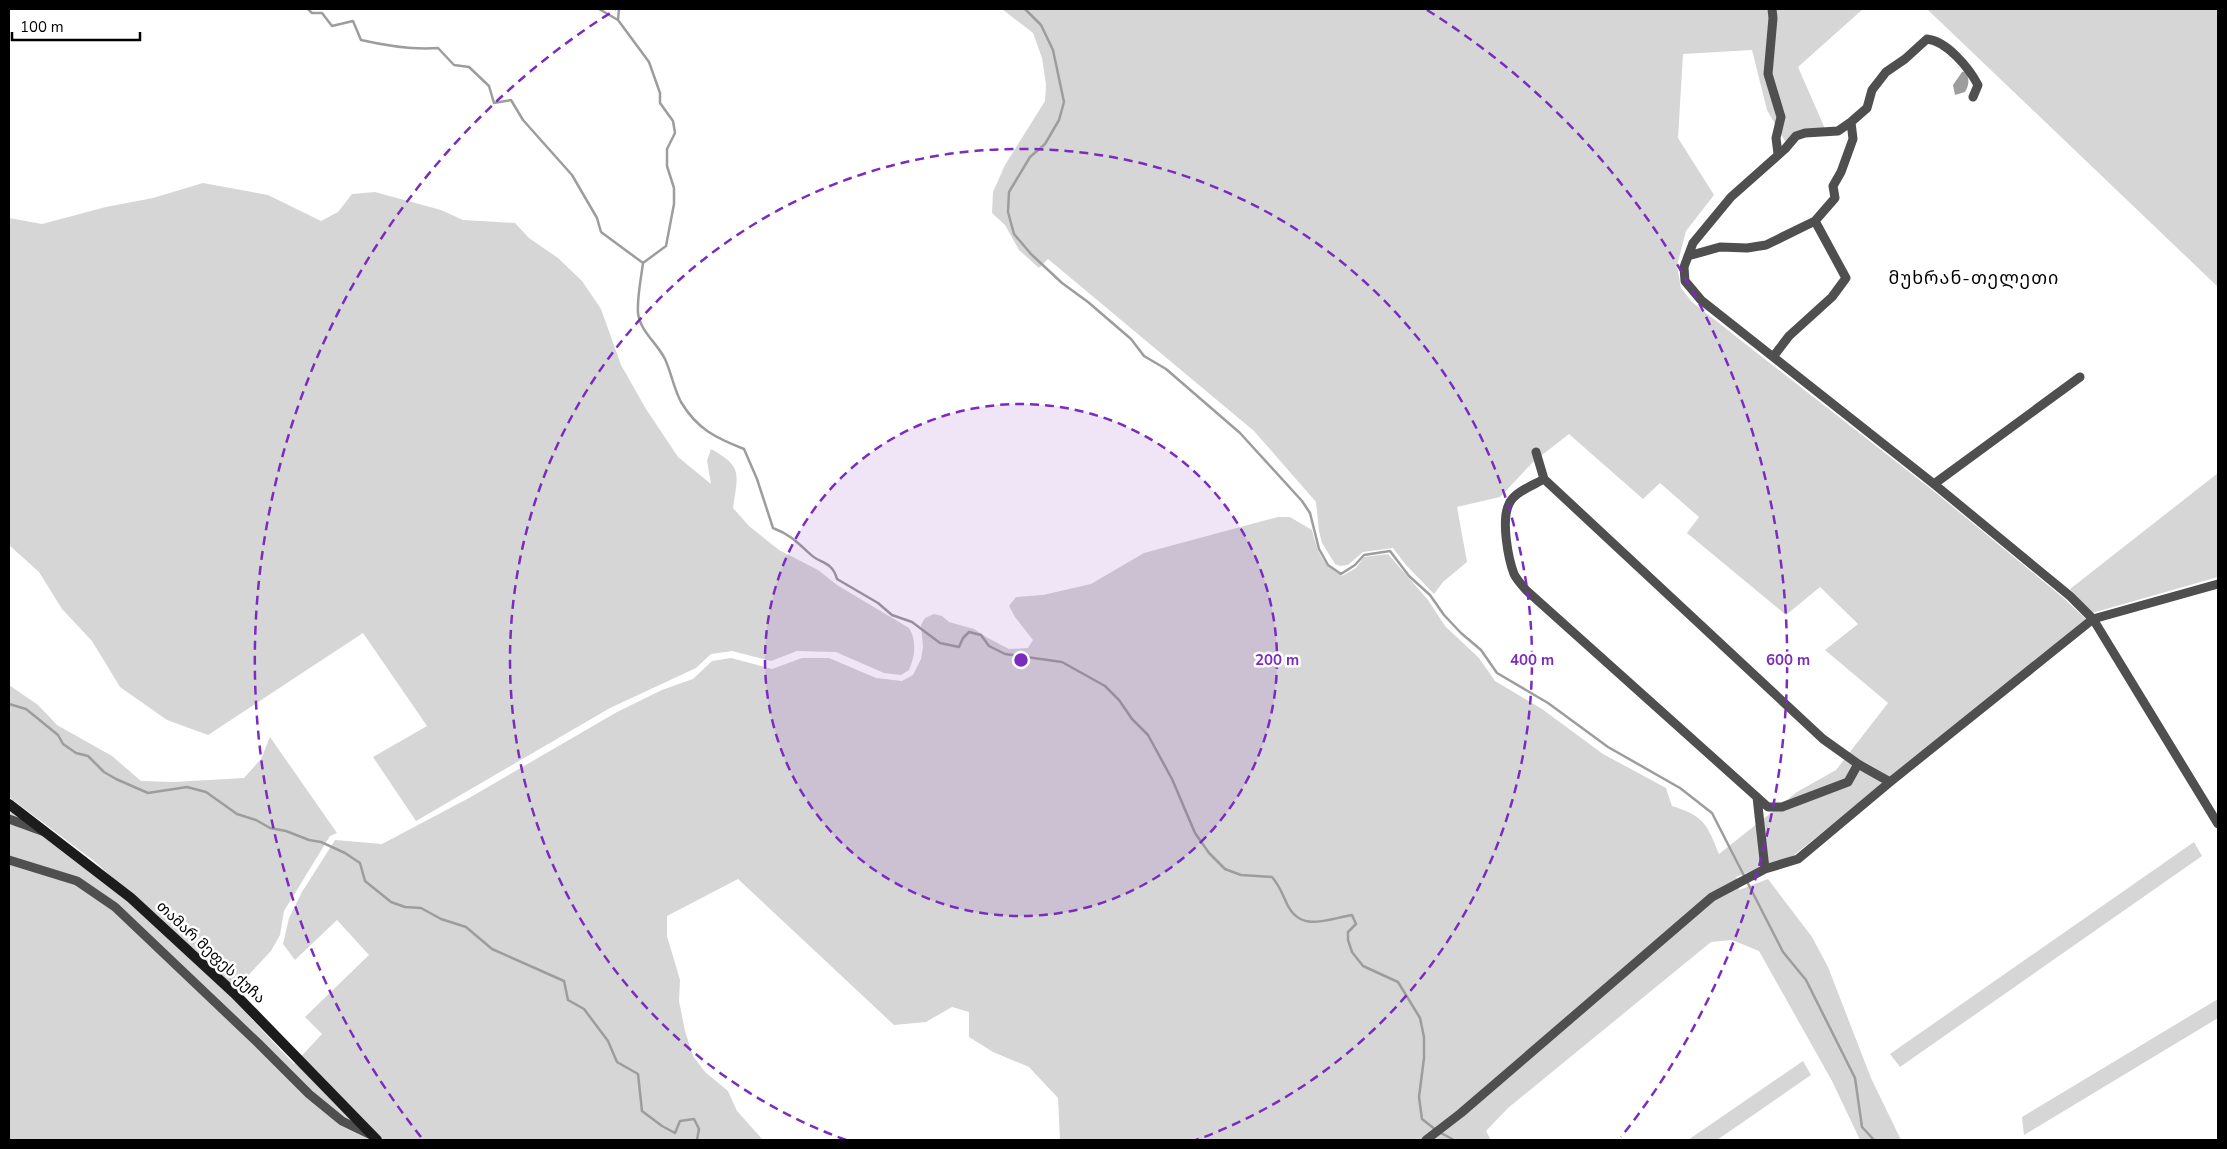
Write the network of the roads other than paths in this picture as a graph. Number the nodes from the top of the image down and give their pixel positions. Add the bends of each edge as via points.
1 (1772, 9) edge
2 (1973, 97) dead end
3 (1852, 122) junction
4 (1778, 154) junction
5 (1815, 221) junction
6 (1688, 256) junction
7 (1773, 357) junction
8 (2080, 376) dead end
9 (1536, 452) dead end
10 (1544, 479) junction
11 (1934, 484) junction
12 (2218, 584) edge
13 (2093, 619) junction
14 (1858, 764) junction
15 (1890, 782) junction
16 (1757, 797) junction
17 (9, 804) edge
18 (9, 819) edge
19 (2218, 824) edge
20 (49, 833) junction
21 (9, 860) edge
22 (1765, 869) junction
23 (374, 1138) edge
24 (1426, 1140) edge

1 - 4 street via 1768,74 1780,117 1776,138
2 - 3 street via 1978,85 1970,70 1937,40 1927,39 1905,60 1886,72 1872,90 1867,108
3 - 4 street via 1838,131 1796,136
3 - 5 street via 1853,139 1834,186 1835,198
4 - 6 street via 1730,197 1693,243
5 - 6 street via 1766,245 1720,247
5 - 7 street via 1846,278 1832,298 1795,330
6 - 7 street via 1684,267 1685,281 1701,300
7 - 11 street
8 - 11 street
9 - 10 street
10 - 14 street via 1823,739
10 - 16 street via 1509,503 1505,526 1514,575 1526,590
11 - 13 street via 2070,596
12 - 13 street
13 - 15 street
13 - 19 street
14 - 15 street
14 - 16 street via 1848,782 1782,807 1768,807
15 - 22 street via 1798,859
16 - 22 street
17 - 20 street, თამარ მეფეს ქუჩა
18 - 20 street
20 - 23 street, თამარ მეფეს ქუჩა via 131,898 235,994
21 - 23 street via 77,881 116,907 309,1094 342,1121
22 - 24 street via 1712,897

